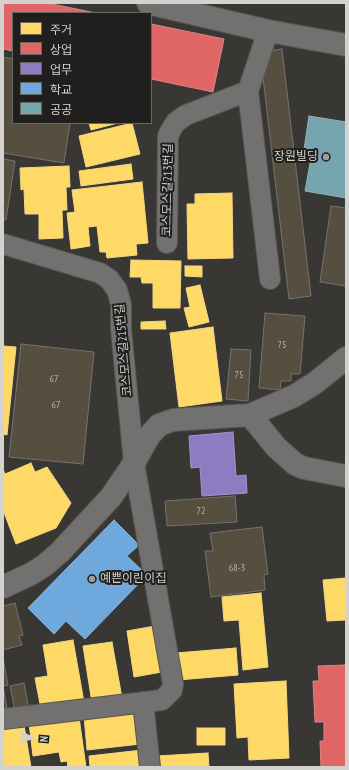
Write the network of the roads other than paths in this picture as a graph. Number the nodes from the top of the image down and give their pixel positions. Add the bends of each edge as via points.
1 (148, 3) edge
2 (268, 31) junction
3 (346, 45) edge
4 (248, 91) junction
5 (167, 243) dead end
6 (3, 244) edge
7 (270, 279) dead end
8 (346, 358) edge
9 (250, 415) junction
10 (134, 463) junction
11 (346, 476) edge
12 (3, 587) edge
13 (143, 702) junction
14 (3, 720) edge
15 (150, 767) edge

1 - 2 street
2 - 3 street
2 - 4 lane
4 - 5 lane, 코스모스길213번길 via 186,115 172,128 168,136
4 - 7 lane
6 - 10 lane, 코스모스길215번길 via 100,273 109,279 117,290 121,304
8 - 9 street via 294,396
9 - 10 street via 173,420 159,425 149,436
9 - 11 street via 276,447 295,464
10 - 12 street via 111,497 60,552 31,574
10 - 13 lane, 코스모스길215번길 via 173,684 172,690 162,700
13 - 14 lane, 코스모스길215번길
13 - 15 lane

